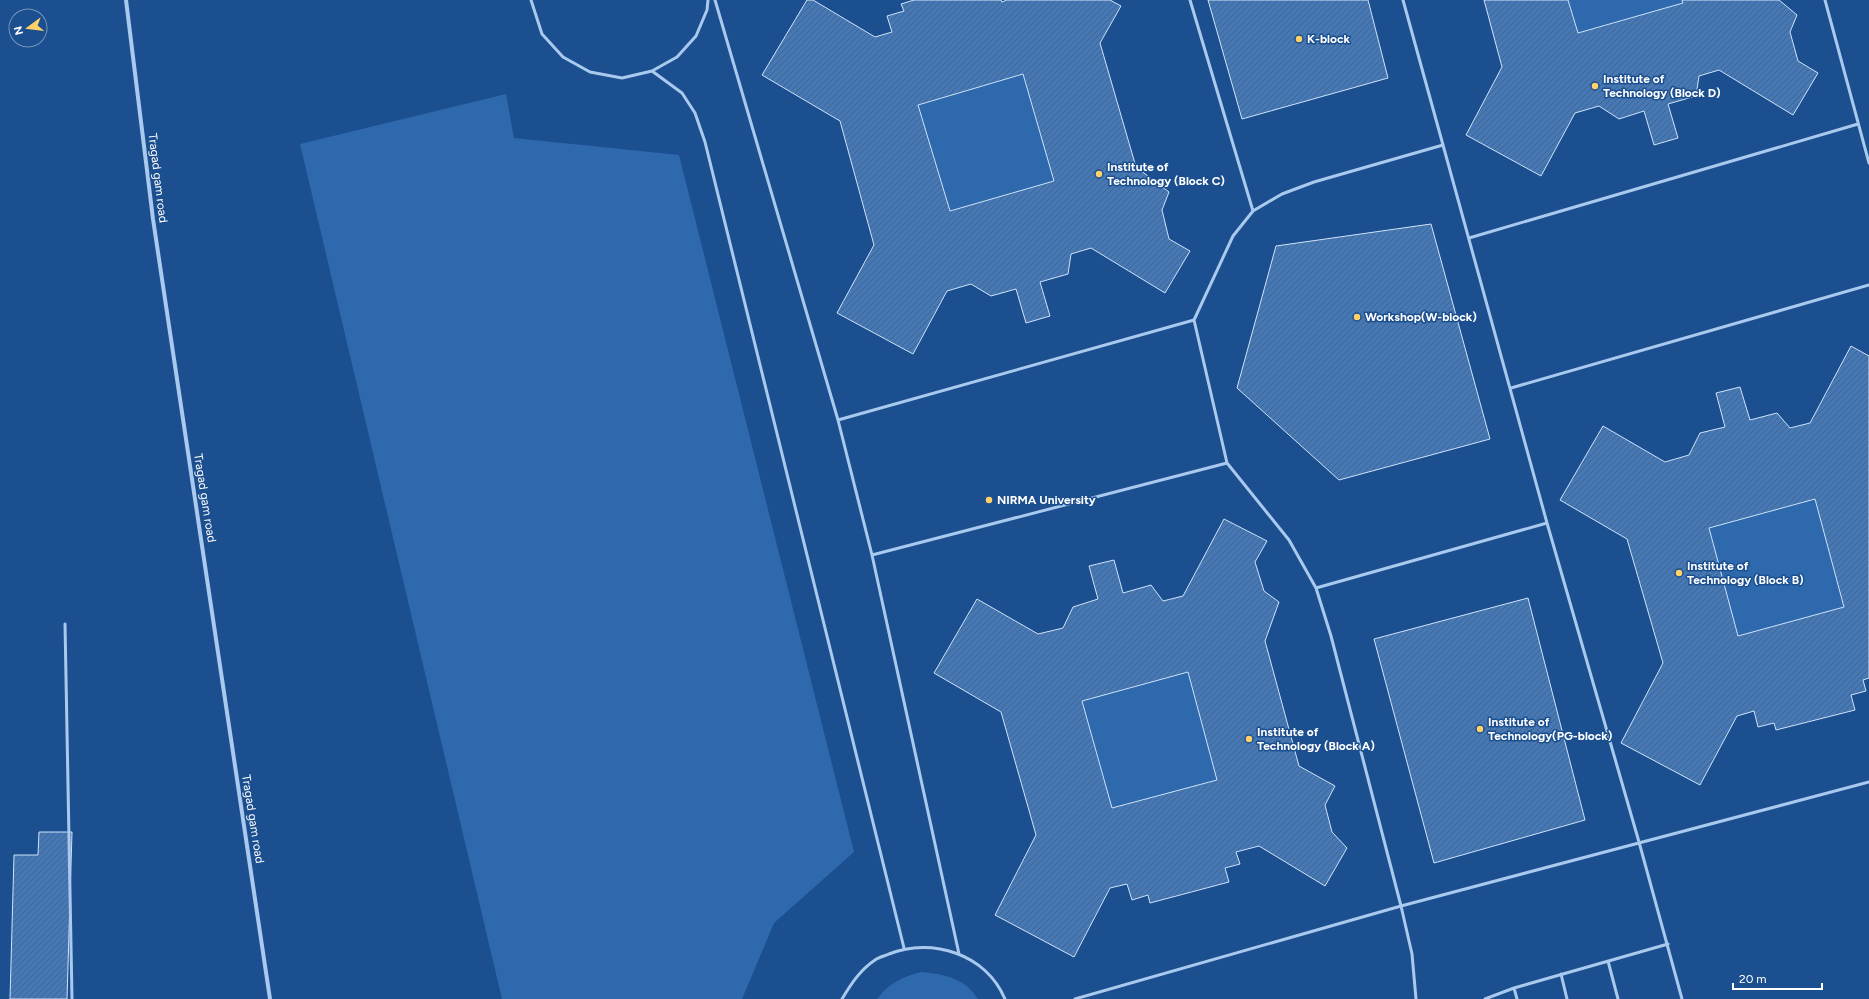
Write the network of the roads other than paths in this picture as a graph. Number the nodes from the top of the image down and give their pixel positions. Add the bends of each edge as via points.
1 (126, 0) edge
2 (531, 0) edge
3 (708, 0) edge
4 (715, 0) edge
5 (1190, 0) edge
6 (1403, 0) edge
7 (1825, 0) edge
8 (652, 71) junction
9 (1858, 124) junction
10 (1443, 145) junction
11 (1869, 162) edge
12 (1253, 211) junction
13 (1469, 238) junction
14 (1869, 285) edge
15 (1194, 320) junction
16 (1510, 388) junction
17 (838, 420) junction
18 (1227, 463) junction
19 (1547, 523) junction
20 (872, 555) junction
21 (1316, 588) junction
22 (65, 624) dead end
23 (1869, 782) edge
24 (1639, 842) junction
25 (1401, 906) junction
26 (1668, 944) junction
27 (904, 948) junction
28 (959, 954) junction
29 (1608, 961) junction
30 (1561, 974) junction
31 (1514, 988) junction
32 (72, 999) edge
33 (270, 999) edge
34 (842, 999) edge
35 (1005, 999) edge
36 (1075, 999) edge
37 (1416, 999) edge
38 (1485, 999) edge
39 (1517, 999) edge
40 (1567, 999) edge
41 (1618, 999) edge
42 (1682, 999) edge

1 - 33 street, Tragad gam road via 153,219
2 - 8 lane via 542,34 563,57 590,72 622,78
3 - 8 lane via 707,10 696,36 677,57
4 - 17 lane
5 - 12 lane
6 - 10 lane
7 - 9 lane
8 - 27 lane via 682,92 695,113 705,142
9 - 11 lane
9 - 13 lane
10 - 12 lane via 1314,182 1282,194
10 - 13 lane
12 - 15 lane via 1233,236
13 - 16 lane
14 - 16 lane
15 - 17 lane
15 - 18 lane
16 - 19 lane
17 - 20 lane
18 - 20 lane
18 - 21 lane via 1289,540
19 - 21 lane
19 - 24 lane
20 - 28 lane
21 - 25 lane via 1331,636
22 - 32 lane
23 - 24 lane
24 - 25 lane
24 - 26 lane
25 - 36 lane
25 - 37 lane via 1412,954
26 - 29 lane
26 - 42 lane
27 - 28 lane via 932,946
27 - 34 lane via 876,959 853,980
28 - 35 lane via 983,969
29 - 30 lane
29 - 41 lane
30 - 31 lane
30 - 40 lane
31 - 38 lane
31 - 39 lane

